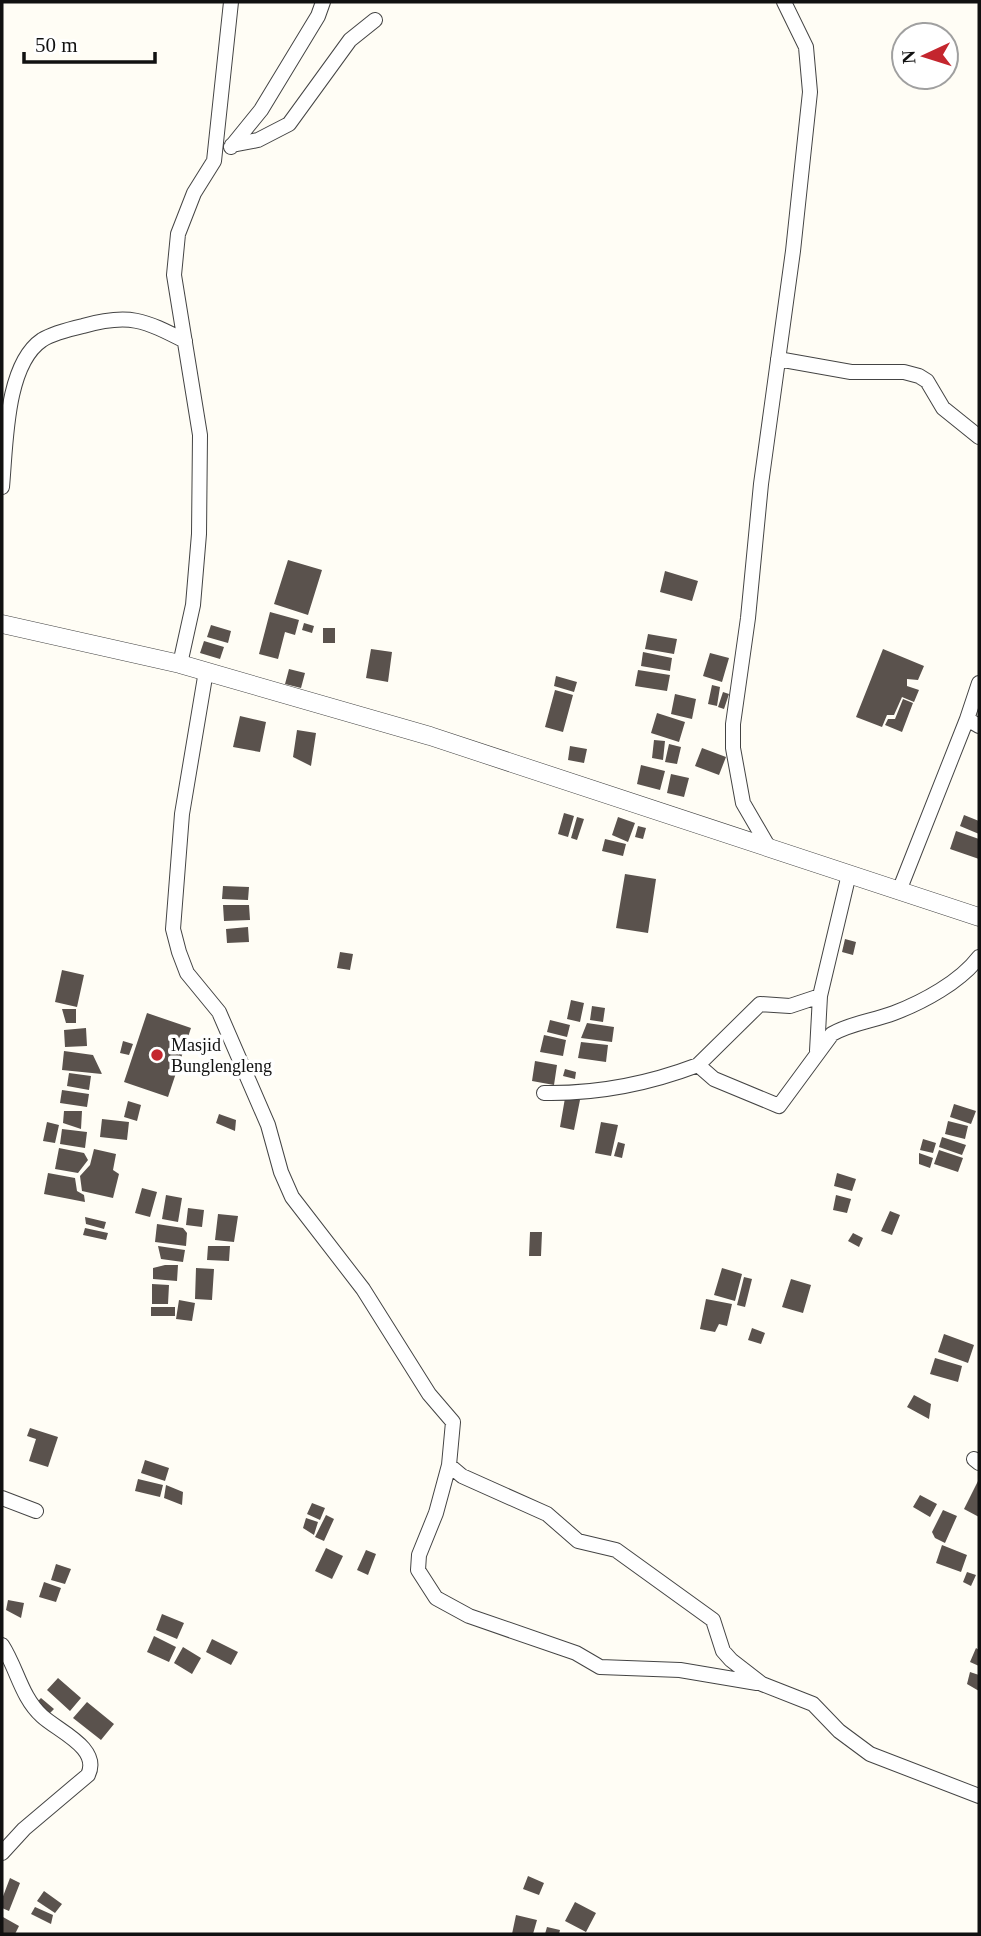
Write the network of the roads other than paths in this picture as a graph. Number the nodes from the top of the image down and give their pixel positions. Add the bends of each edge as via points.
1 (231, 2) edge
2 (323, 2) edge
3 (784, 2) edge
4 (374, 20) dead end
5 (232, 145) junction
6 (214, 161) junction
7 (185, 341) junction
8 (778, 359) junction
9 (979, 437) edge
10 (2, 487) edge
11 (2, 624) edge
12 (180, 664) junction
13 (206, 671) junction
14 (979, 683) edge
15 (973, 723) edge
16 (768, 846) junction
17 (849, 874) junction
18 (898, 891) junction
19 (979, 917) edge
20 (979, 957) edge
21 (820, 996) junction
22 (817, 1052) junction
23 (698, 1065) junction
24 (544, 1094) dead end
25 (449, 1465) junction
26 (2, 1498) edge
27 (36, 1511) dead end
28 (2, 1645) edge
29 (762, 1684) junction
30 (979, 1796) edge
31 (2, 1853) edge

1 - 6 street
2 - 5 street via 261,110
3 - 8 street via 806,47 810,92
4 - 5 street via 350,40 289,124 258,140
5 - 6 street
6 - 7 street via 194,193 178,234 174,275
7 - 10 street via 147,321 123,320 98,321 42,340 27,355 16,379
7 - 12 street via 200,435 193,605
8 - 9 street via 851,372 919,376 943,408
8 - 16 street via 733,724 734,760 743,803
11 - 12 street
12 - 13 street
13 - 16 street via 429,736
13 - 25 street via 182,814 173,929 179,952 187,973 219,1012 268,1125 292,1197 363,1289 429,1394 453,1422
14 - 15 street
15 - 18 street
16 - 17 street
17 - 18 street
17 - 21 street
18 - 19 street
20 - 22 street via 962,976 912,1005 843,1027
21 - 22 street
21 - 23 street via 790,1006 760,1004
22 - 23 street via 779,1106 713,1079
23 - 24 street via 620,1089
25 - 29 street via 462,1476 547,1514 578,1541 616,1550 713,1620 723,1651
25 - 29 street via 419,1555 418,1570 436,1598 506,1630 576,1653 600,1667 680,1671
26 - 27 street
28 - 31 street via 32,1707 72,1738 91,1759 92,1767
29 - 30 street via 813,1704 870,1754

